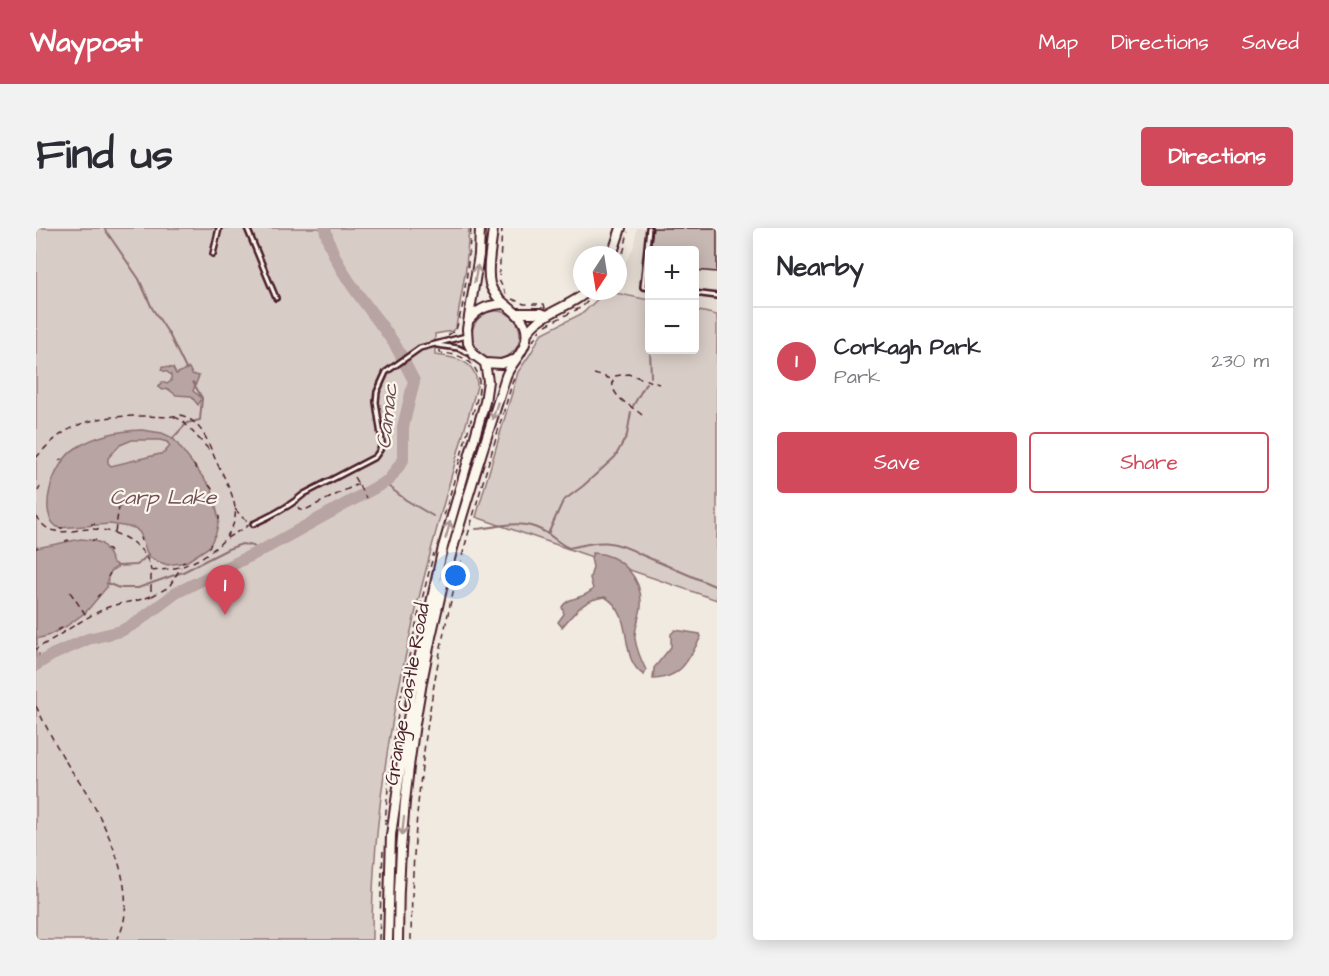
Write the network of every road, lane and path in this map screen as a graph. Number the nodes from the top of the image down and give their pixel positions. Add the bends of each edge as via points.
1 (219, 228) edge
2 (247, 228) edge
3 (471, 228) edge
4 (480, 228) edge
5 (493, 228) edge
6 (502, 228) edge
7 (621, 228) edge
8 (628, 228) edge
9 (649, 228) edge
10 (615, 246) edge
11 (625, 246) edge
12 (647, 246) edge
13 (213, 254) dead end
14 (645, 267) edge
15 (495, 282) dead end
16 (500, 282) junction
17 (645, 287) edge
18 (699, 294) edge
19 (717, 296) edge
20 (276, 298) dead end
21 (576, 300) edge
22 (503, 304) junction
23 (544, 304) dead end
24 (517, 313) junction
25 (548, 319) junction
26 (469, 321) junction
27 (527, 333) junction
28 (468, 335) junction
29 (445, 336) dead end
30 (532, 344) dead end
31 (436, 345) junction
32 (441, 349) dead end
33 (445, 353) dead end
34 (474, 355) junction
35 (517, 358) junction
36 (485, 363) junction
37 (515, 373) dead end
38 (594, 374) dead end
39 (613, 380) junction
40 (659, 384) dead end
41 (642, 415) dead end
42 (173, 417) junction
43 (214, 455) junction
44 (36, 458) edge
45 (62, 458) dead end
46 (59, 461) dead end
47 (194, 465) dead end
48 (196, 470) dead end
49 (354, 477) dead end
50 (358, 484) junction
51 (209, 486) dead end
52 (40, 487) dead end
53 (212, 489) dead end
54 (38, 490) dead end
55 (365, 497) dead end
56 (120, 501) dead end
57 (297, 506) dead end
58 (235, 509) junction
59 (36, 516) edge
60 (219, 516) dead end
61 (219, 520) dead end
62 (91, 524) dead end
63 (95, 524) dead end
64 (253, 524) junction
65 (59, 528) dead end
66 (63, 528) dead end
67 (114, 533) junction
68 (141, 537) dead end
69 (226, 538) junction
70 (69, 540) dead end
71 (92, 540) dead end
72 (96, 540) dead end
73 (65, 541) dead end
74 (141, 541) dead end
75 (211, 544) dead end
76 (209, 547) dead end
77 (107, 548) dead end
78 (110, 552) dead end
79 (186, 562) dead end
80 (182, 565) junction
81 (151, 571) junction
82 (110, 573) dead end
83 (108, 577) dead end
84 (70, 592) dead end
85 (100, 594) dead end
86 (151, 596) junction
87 (97, 597) dead end
88 (88, 618) junction
89 (62, 628) dead end
90 (58, 630) dead end
91 (36, 649) edge
92 (36, 706) edge
93 (117, 940) edge
94 (388, 940) edge
95 (398, 940) edge
96 (411, 940) edge

1 - 13 lane
2 - 20 lane
3 - 29 path via 459,324
26 -> 4 main road
5 - 22 main road via 490,282
6 - 16 path
7 - 10 main road
8 - 11 path
9 - 12 lane
14 - 17 lane
15 - 16 path
16 - 23 path via 513,300
18 - 19 lane
21 - 25 main road
22 - 24 main road
22 - 26 main road via 480,310
24 - 25 main road via 541,313
24 - 27 main road
25 - 27 main road via 533,324
25 - 30 path
26 - 28 main road
27 - 35 main road, Grange Castle Road
28 - 31 lane
28 - 34 main road
31 - 34 lane
31 - 64 lane via 420,348 386,372 377,392 382,442 375,457
32 - 33 path via 440,353
34 - 36 main road
35 - 36 main road via 509,363
35 -> 95 main road, Grange Castle Road via 506,376 457,534 423,679 401,850
94 -> 36 main road, Grange Castle Road via 391,836 412,692 443,547 485,402
37 - 96 path via 451,604 436,675 414,847
38 - 39 path
39 - 40 path via 628,374
39 - 41 path via 617,395
42 - 43 path via 183,421
42 - 43 path via 181,415 197,424
42 - 44 path via 94,419 70,429
43 - 58 path
45 - 46 path
47 - 48 path
49 - 50 path
50 - 55 path
50 - 57 path via 305,510
51 - 53 path
52 - 54 path
56 - 67 path
58 - 64 path
58 - 69 path
59 - 67 path via 48,529 56,531 93,529
60 - 61 path
62 - 63 path
64 - 69 path
65 - 66 path
67 - 81 path via 131,540 148,560
68 - 74 path
69 - 80 path via 196,560
70 - 73 path
71 - 72 path
75 - 76 path
77 - 78 path
79 - 80 path
80 - 81 path
80 - 86 path via 169,587
81 - 86 path
82 - 83 path
84 - 88 path
85 - 87 path
86 - 88 path via 109,607
88 - 91 path
89 - 90 path
92 - 93 path via 96,811 123,878 126,917

